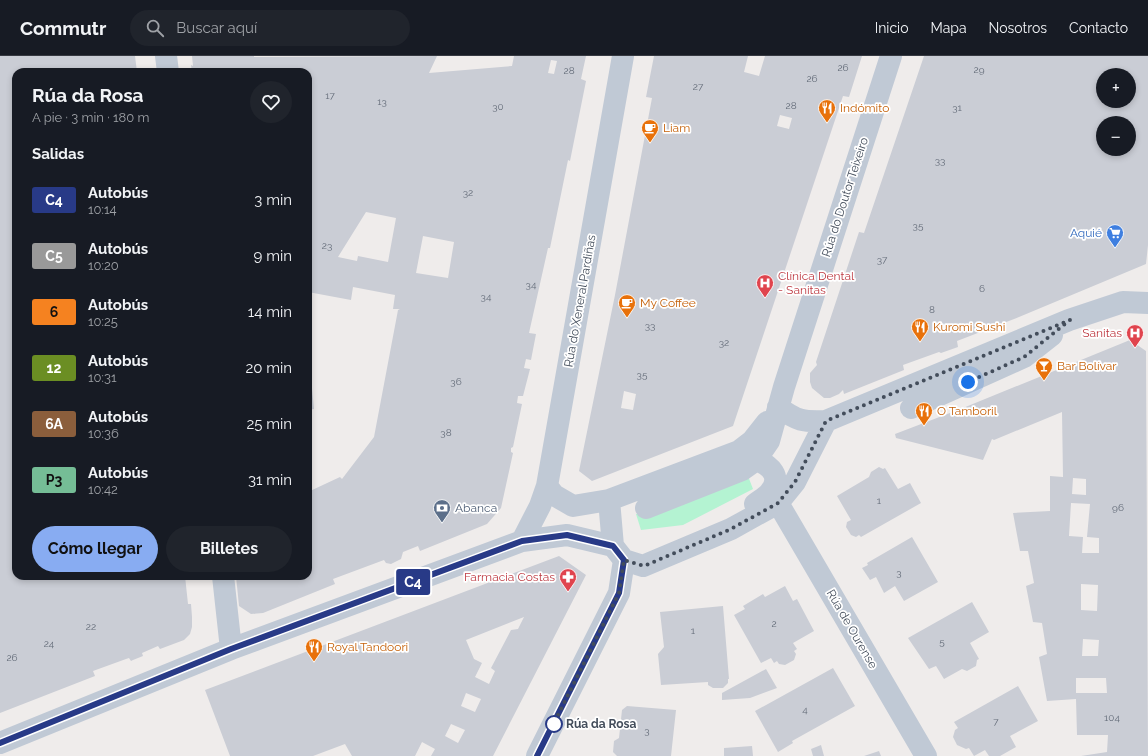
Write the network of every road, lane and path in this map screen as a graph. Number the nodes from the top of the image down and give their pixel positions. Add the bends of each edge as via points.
1 (166, 56) edge
2 (623, 56) edge
3 (891, 56) edge
4 (168, 68) edge
5 (1148, 303) edge
6 (1070, 320) junction
7 (778, 407) junction
8 (911, 408) dead end
9 (826, 421) junction
10 (756, 460) junction
11 (547, 486) junction
12 (609, 500) junction
13 (778, 503) junction
14 (646, 508) dead end
15 (731, 529) junction
16 (522, 541) junction
17 (619, 553) junction
18 (223, 580) edge
19 (231, 649) junction
20 (0, 743) edge
21 (537, 756) edge
22 (926, 756) edge

1 - 4 street
2 - 11 street, Rúa do Xeneral Pardiñas
3 - 7 street, Rúa do Doutor Teixeiro
5 - 6 street via 1123,302
6 - 8 street via 1024,357
6 - 9 street
7 - 9 street via 806,422
7 - 10 street, Rúa do Doutor Teixeiro via 769,441
7 - 12 street via 752,441 740,451
9 - 13 street via 795,482
10 - 14 street via 742,470
10 - 15 street via 766,464 774,472 774,487 769,494 744,511
11 - 12 street via 554,495 573,506
11 - 16 street, Rúa do Xeneral Pardiñas
12 - 17 street
13 - 15 street
13 - 22 street, Rúa de Ourense
15 - 17 street via 644,566
16 - 17 street via 567,535
16 - 19 street
17 - 21 street via 619,593
18 - 19 street
19 - 20 street

